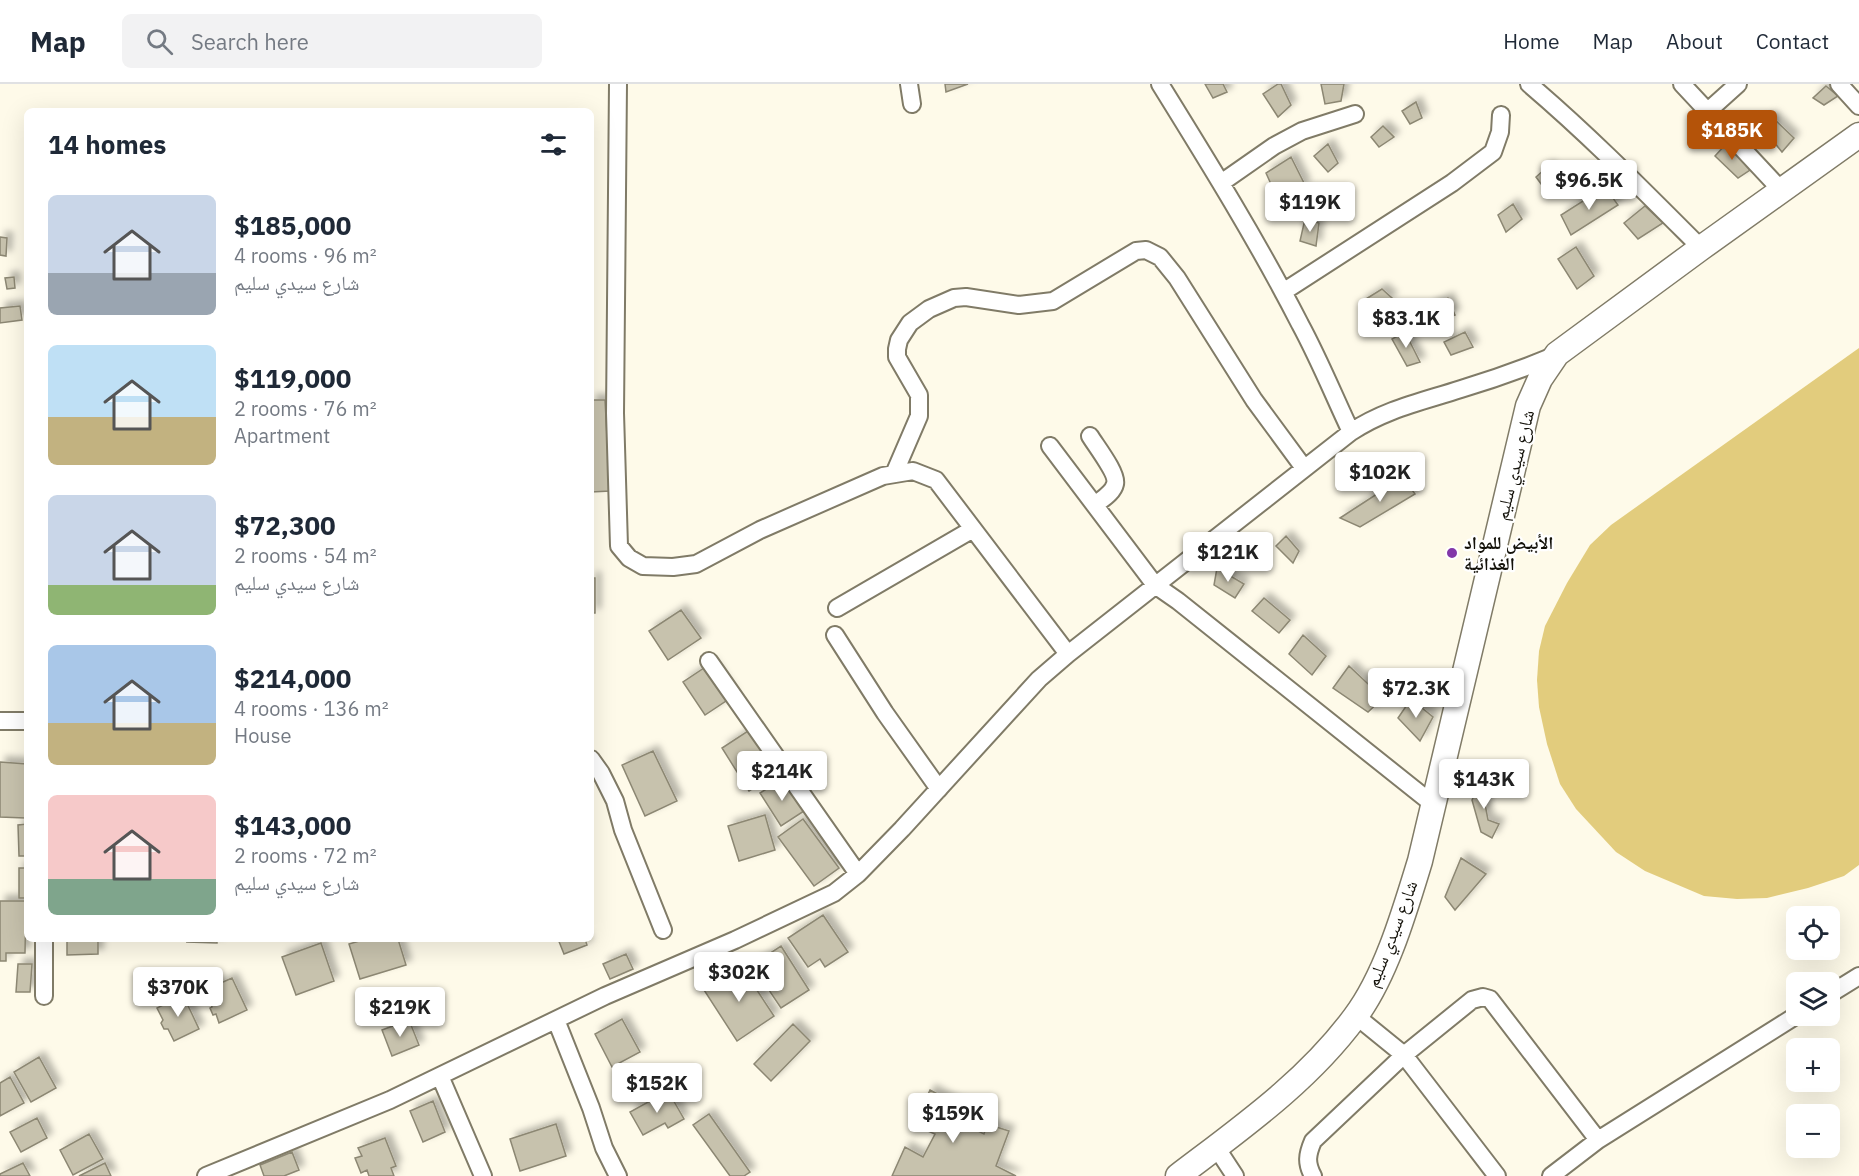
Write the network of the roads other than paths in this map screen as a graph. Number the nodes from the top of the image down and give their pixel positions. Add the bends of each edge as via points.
1 (618, 84) edge
2 (909, 84) edge
3 (1160, 84) edge
4 (1529, 84) edge
5 (1682, 84) edge
6 (1738, 84) edge
7 (1839, 84) edge
8 (912, 104) dead end
9 (1859, 106) edge
10 (1708, 111) junction
11 (1355, 114) dead end
12 (1501, 115) dead end
13 (1859, 135) edge
14 (1221, 183) junction
15 (1781, 190) junction
16 (1701, 248) junction
17 (1283, 292) junction
18 (1557, 354) junction
19 (1351, 432) junction
20 (1090, 436) dead end
21 (1050, 446) dead end
22 (1304, 468) junction
23 (894, 474) junction
24 (1095, 505) junction
25 (973, 529) junction
26 (1155, 585) junction
27 (837, 608) dead end
28 (835, 635) dead end
29 (1068, 654) junction
30 (709, 661) dead end
31 (0, 721) edge
32 (24, 721) edge
33 (594, 763) edge
34 (939, 789) junction
35 (1434, 805) junction
36 (858, 874) junction
37 (663, 930) dead end
38 (44, 942) edge
39 (1859, 976) edge
40 (1840, 988) edge
41 (44, 996) dead end
42 (1356, 1017) junction
43 (556, 1020) junction
44 (1786, 1023) edge
45 (1404, 1055) junction
46 (440, 1076) junction
47 (1598, 1140) junction
48 (1216, 1147) junction
49 (206, 1176) edge
50 (483, 1176) edge
51 (618, 1176) edge
52 (1178, 1176) edge
53 (1235, 1176) edge
54 (1313, 1176) edge
55 (1497, 1176) edge
56 (1551, 1176) edge

1 - 23 street via 615,413 620,546 629,558 643,566 696,564 760,530
2 - 8 street
3 - 14 street
4 - 16 street
5 - 10 street
6 - 10 street
7 - 9 street
10 - 15 street
11 - 14 street via 1274,146
12 - 17 street via 1493,152 1452,183
13 - 15 main road, شارع سيدي سليم
14 - 17 street
15 - 16 main road, شارع سيدي سليم
16 - 18 main road, شارع سيدي سليم
17 - 19 street
18 - 19 street via 1504,376 1407,405 1371,419
18 - 35 main road, شارع سيدي سليم via 1528,406
19 - 22 street
20 - 24 street via 1114,472 1116,482 1112,491
21 - 24 street
22 - 23 street via 1254,400 1177,278 1160,257 1146,250 1136,251 1053,301 1019,305 954,298 928,309 910,323 899,340 897,357 919,395 919,416
22 - 26 street
23 - 25 street via 913,471 936,480
24 - 26 street
25 - 27 street
25 - 29 street
26 - 29 street
26 - 35 street
28 - 34 street
29 - 34 street via 1039,679
30 - 36 street
31 - 32 street
33 - 37 street via 615,801
34 - 36 street
35 - 42 main road, شارع سيدي سليم via 1403,917 1378,978
36 - 43 street via 806,908
38 - 41 street
39 - 40 street
42 - 45 street
42 - 48 main road, شارع سيدي سليم via 1302,1078
43 - 46 street
43 - 51 street
44 - 47 street
45 - 47 street via 1472,1000 1490,999
45 - 54 street via 1312,1141 1307,1165
45 - 55 street
46 - 49 street
46 - 50 street
47 - 56 street
48 - 52 main road, شارع سيدي سليم
48 - 53 street

